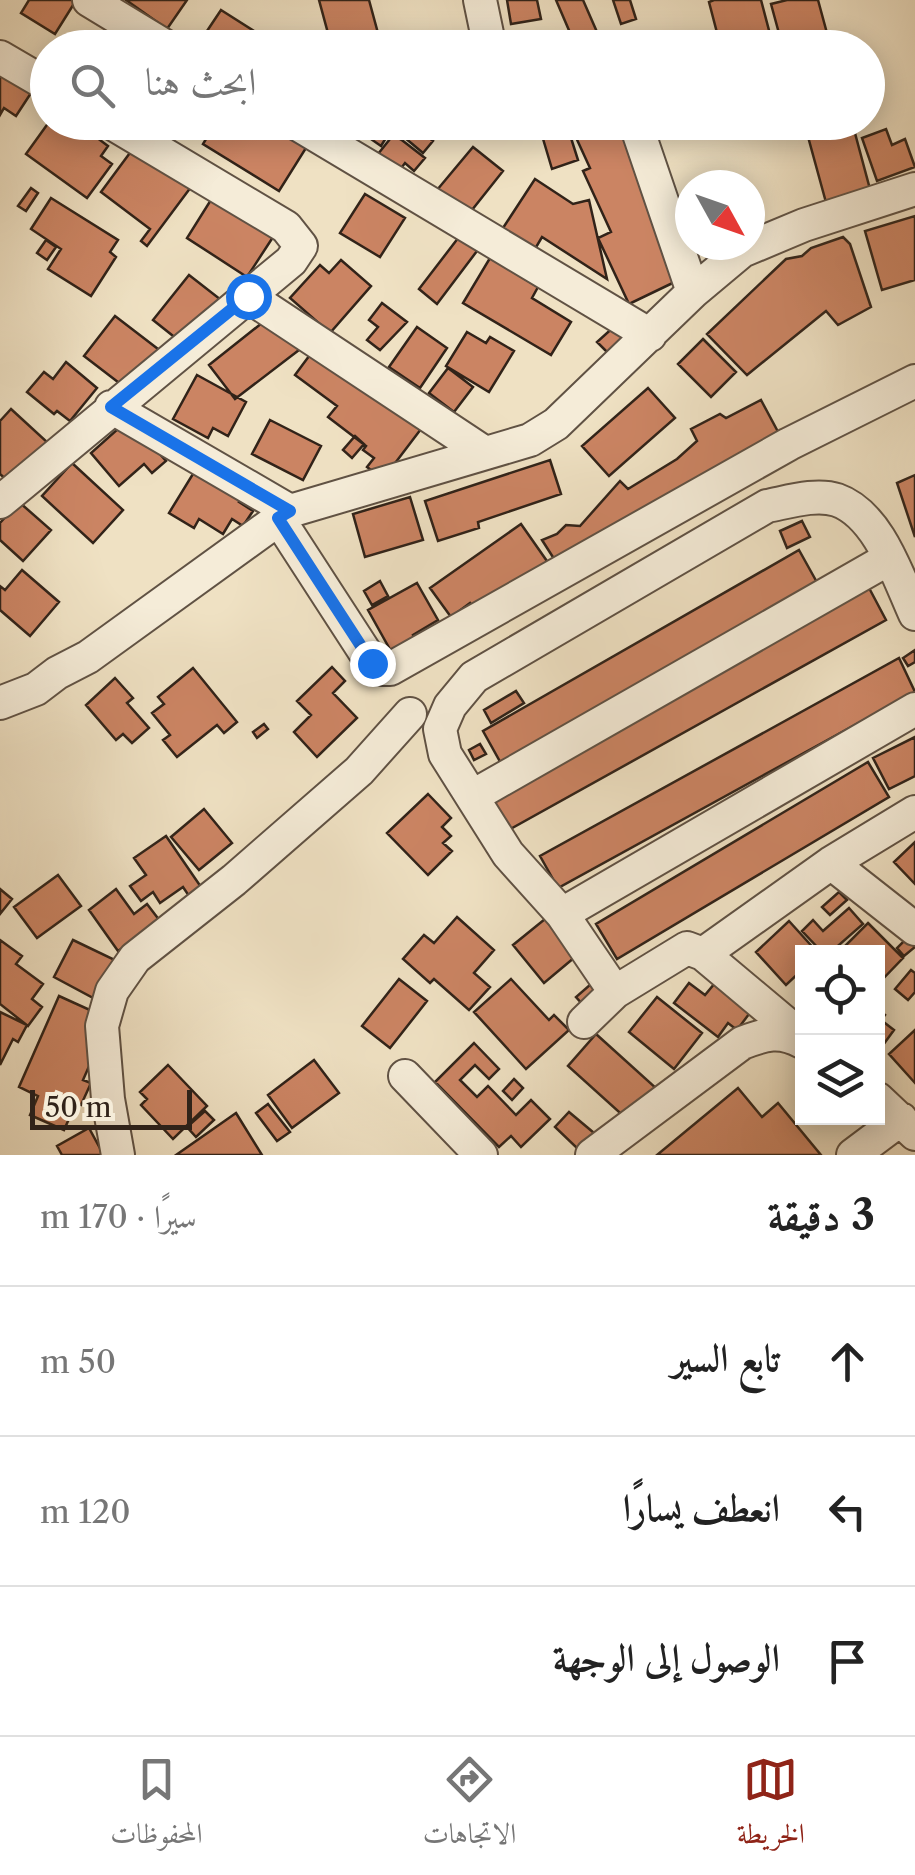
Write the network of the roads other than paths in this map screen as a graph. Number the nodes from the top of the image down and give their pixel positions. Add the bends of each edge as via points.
1 (89, 0) edge
2 (480, 0) edge
3 (138, 30) edge
4 (486, 30) edge
5 (0, 57) edge
6 (30, 74) edge
7 (140, 140) edge
8 (324, 140) edge
9 (641, 140) edge
10 (915, 189) edge
11 (693, 292) junction
12 (248, 296) junction
13 (650, 335) junction
14 (915, 382) edge
15 (111, 407) junction
16 (485, 452) junction
17 (0, 502) edge
18 (284, 514) junction
19 (890, 558) junction
20 (915, 614) edge
21 (0, 703) edge
22 (915, 710) edge
23 (410, 714) dead end
24 (473, 796) junction
25 (915, 812) edge
26 (832, 863) junction
27 (562, 914) junction
28 (915, 929) edge
29 (703, 954) junction
30 (615, 992) junction
31 (584, 1022) dead end
32 (797, 1035) edge
33 (795, 1036) edge
34 (405, 1076) dead end
35 (898, 1117) edge
36 (118, 1155) edge
37 (481, 1155) edge
38 (592, 1155) edge
39 (853, 1155) edge

1 - 3 street
2 - 4 street
5 - 6 street
7 - 12 street via 286,227 301,246
8 - 13 street
9 - 11 street
10 - 11 street via 742,251
11 - 13 street
12 - 15 street
12 - 16 street
13 - 16 street via 556,424 530,440
14 - 18 street via 789,444 390,669 372,663
15 - 17 street
15 - 18 street
16 - 18 street
18 - 21 street via 88,657
19 - 20 street
19 - 24 street
19 - 24 street via 866,520 836,500 767,506 474,677 440,729 445,754
22 - 27 street
23 - 36 street via 359,772 135,958 112,990 102,1026
24 - 27 street via 508,854
25 - 26 street
26 - 28 street
26 - 29 street
27 - 30 street
29 - 30 street via 687,948
29 - 32 street
30 - 31 street
33 - 38 street via 766,1034 742,1043
34 - 37 street
35 - 39 street

